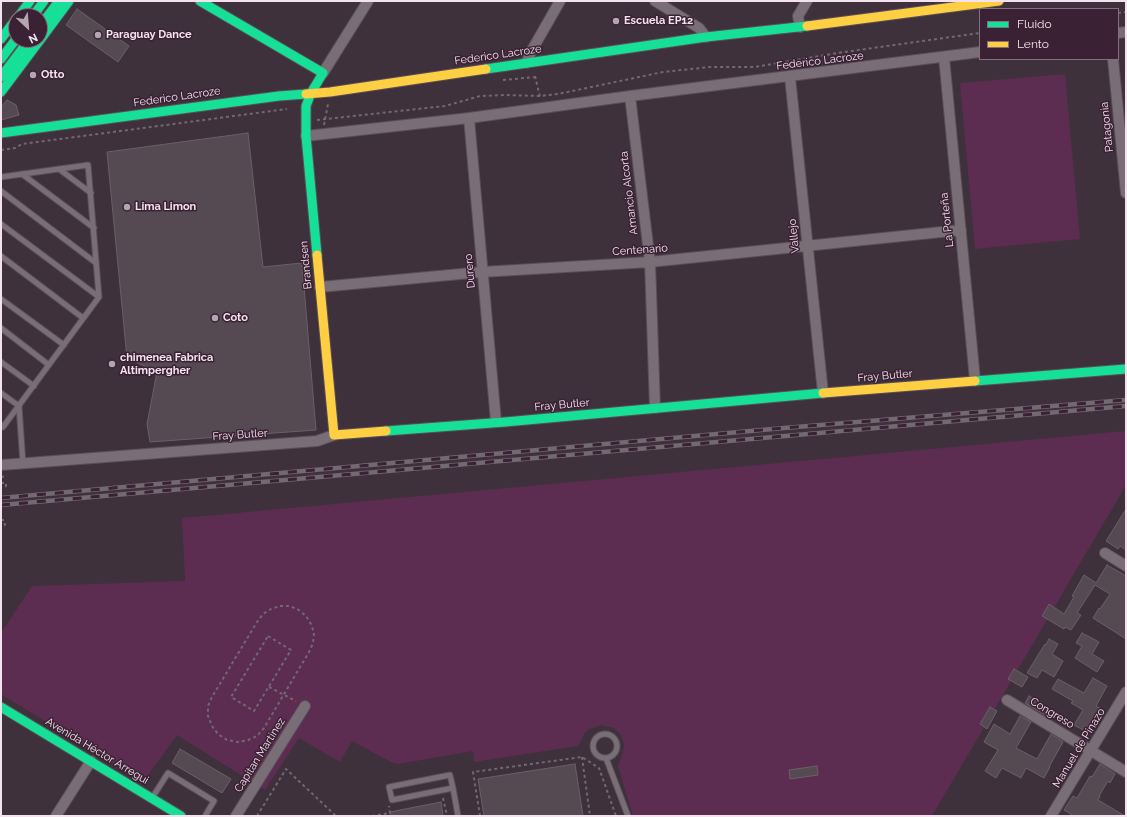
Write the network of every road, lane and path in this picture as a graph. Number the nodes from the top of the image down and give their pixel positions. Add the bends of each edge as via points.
1 (59, 1) edge
2 (69, 1) edge
3 (200, 1) edge
4 (368, 1) edge
5 (560, 1) edge
6 (655, 1) edge
7 (807, 1) edge
8 (995, 1) edge
9 (999, 1) edge
10 (48, 15) edge
11 (800, 27) junction
12 (48, 29) edge
13 (8, 30) edge
14 (979, 33) edge
15 (706, 37) junction
16 (1, 39) edge
17 (9, 48) edge
18 (23, 48) edge
19 (34, 48) edge
20 (979, 52) edge
21 (944, 57) junction
22 (1, 59) edge
23 (1113, 60) edge
24 (531, 63) junction
25 (323, 74) junction
26 (1, 77) edge
27 (536, 77) junction
28 (790, 77) junction
29 (498, 81) dead end
30 (1, 92) edge
31 (312, 93) junction
32 (540, 96) junction
33 (630, 96) junction
34 (306, 106) junction
35 (543, 108) junction
36 (469, 118) junction
37 (325, 119) junction
38 (306, 122) junction
39 (1, 133) edge
40 (322, 135) junction
41 (306, 136) junction
42 (1, 150) edge
43 (59, 169) junction
44 (22, 174) junction
45 (1, 177) edge
46 (1, 191) edge
47 (91, 193) junction
48 (1126, 193) edge
49 (1, 224) edge
50 (94, 228) junction
51 (961, 230) junction
52 (807, 246) junction
53 (1, 256) edge
54 (650, 262) junction
55 (96, 263) junction
56 (482, 272) junction
57 (320, 287) junction
58 (99, 297) junction
59 (1, 299) edge
60 (83, 318) junction
61 (1, 328) edge
62 (64, 345) junction
63 (1, 362) edge
64 (49, 365) junction
65 (1126, 368) edge
66 (975, 380) junction
67 (34, 386) junction
68 (1, 393) edge
69 (823, 393) junction
70 (19, 406) junction
71 (655, 408) junction
72 (496, 422) junction
73 (1, 426) edge
74 (334, 435) junction
75 (23, 464) junction
76 (1, 465) edge
77 (7, 476) dead end
78 (1, 477) edge
79 (1, 483) edge
80 (1, 487) edge
81 (1, 520) edge
82 (1, 526) edge
83 (1105, 553) dead end
84 (1126, 566) edge
85 (269, 687) junction
86 (1126, 692) edge
87 (284, 695) junction
88 (1007, 700) dead end
89 (305, 706) joint
90 (1, 707) edge
91 (1092, 751) junction
92 (582, 757) junction
93 (606, 758) junction
94 (91, 761) junction
95 (1126, 772) edge
96 (453, 788) junction
97 (442, 790) junction
98 (152, 798) junction
99 (392, 800) junction
100 (382, 815) edge
101 (56, 816) edge
102 (181, 816) edge
103 (205, 816) edge
104 (236, 816) edge
105 (257, 816) edge
106 (336, 816) edge
107 (372, 816) edge
108 (447, 816) edge
109 (458, 816) edge
110 (480, 816) edge
111 (590, 816) edge
112 (616, 816) edge
113 (628, 816) edge
114 (1051, 816) edge

1 - 10 street
2 - 12 street
3 - 25 street
4 - 25 street
5 - 24 street via 532,50
6 - 15 street via 700,28
7 - 11 street via 798,16
8 - 9 street, Federico Lacroze
8 - 11 street, Federico Lacroze
11 - 15 street, Federico Lacroze
13 - 16 street
14 - 32 path via 754,67 710,67 663,72
15 - 24 street, Federico Lacroze
17 - 22 street
18 - 26 street
19 - 30 street
20 - 21 street, Federico Lacroze
21 - 28 street, Federico Lacroze
21 - 51 street, La Porteña
23 - 48 street, Patagonia
24 - 27 path
24 - 31 street, Federico Lacroze
25 - 31 street, Brandsen
27 - 29 path
27 - 32 path
28 - 33 street, Federico Lacroze
28 - 52 street, Vallejo
31 - 34 street, Brandsen
31 - 39 street, Federico Lacroze
32 - 35 path
32 - 37 path via 480,96 445,106
33 - 35 street, Federico Lacroze
33 - 54 street, Amancio Alcorta
34 - 37 path via 328,103
34 - 38 street, Brandsen
34 - 42 path via 22,144
35 - 36 street, Federico Lacroze
36 - 40 street, Federico Lacroze
36 - 56 street, Durero
37 - 38 path
37 - 40 path
38 - 41 street, Brandsen
40 - 41 street, Federico Lacroze
41 - 57 street, Brandsen
43 - 44 lane
43 - 47 lane
43 - 47 lane via 88,165
44 - 45 lane
44 - 50 lane
46 - 55 lane
47 - 50 lane
49 - 58 lane
50 - 55 lane
51 - 52 street, Centenario
51 - 66 street, La Porteña
52 - 54 street, Centenario
52 - 69 street, Vallejo
53 - 60 lane
54 - 56 street, Centenario
54 - 71 street, Amancio Alcorta
55 - 58 lane
56 - 57 street, Centenario
56 - 72 street, Durero
57 - 74 street, Brandsen
58 - 60 lane
59 - 62 lane
60 - 62 lane
61 - 64 lane
62 - 64 lane
63 - 67 lane
64 - 67 lane
65 - 66 street, Fray Butler
66 - 69 street, Fray Butler
67 - 70 lane
68 - 70 lane
69 - 71 street, Fray Butler
70 - 73 lane via 3,427
70 - 75 lane
71 - 72 street, Fray Butler
72 - 74 street, Fray Butler
74 - 75 street, Fray Butler via 317,441
75 - 76 street, Fray Butler
77 - 78 path
79 - 80 path via 6,483 6,486
81 - 82 path via 4,520 5,525
83 - 84 street
85 - 85 path via 291,650 268,636 231,697 254,711
85 - 87 path
86 - 91 street, Manuel de Pinazo
87 - 87 path via 309,652 314,633 306,616 290,606 271,609 257,622 212,697 208,706 208,716 218,734 227,740 248,740 257,736 264,728
87 - 89 path
88 - 91 street, Congreso
89 - 104 street, Capitan Martinez
90 - 94 street, Avenida Héctor Arregui
91 - 95 street, Congreso
91 - 114 street, Manuel de Pinazo
92 - 110 path via 472,772
92 - 111 path
92 - 112 path via 599,768
93 - 93 lane via 598,756 593,750 593,742 603,734 610,735 617,744 613,755
93 - 113 lane
94 - 98 street, Avenida Héctor Arregui
94 - 101 street
96 - 97 lane
96 - 99 lane via 450,775 389,787
96 - 109 lane
97 - 99 lane
97 - 108 path
98 - 102 street, Avenida Héctor Arregui
98 - 103 lane via 168,773 214,801
99 - 100 path via 388,801 390,813
100 - 107 path
105 - 106 path via 286,769

